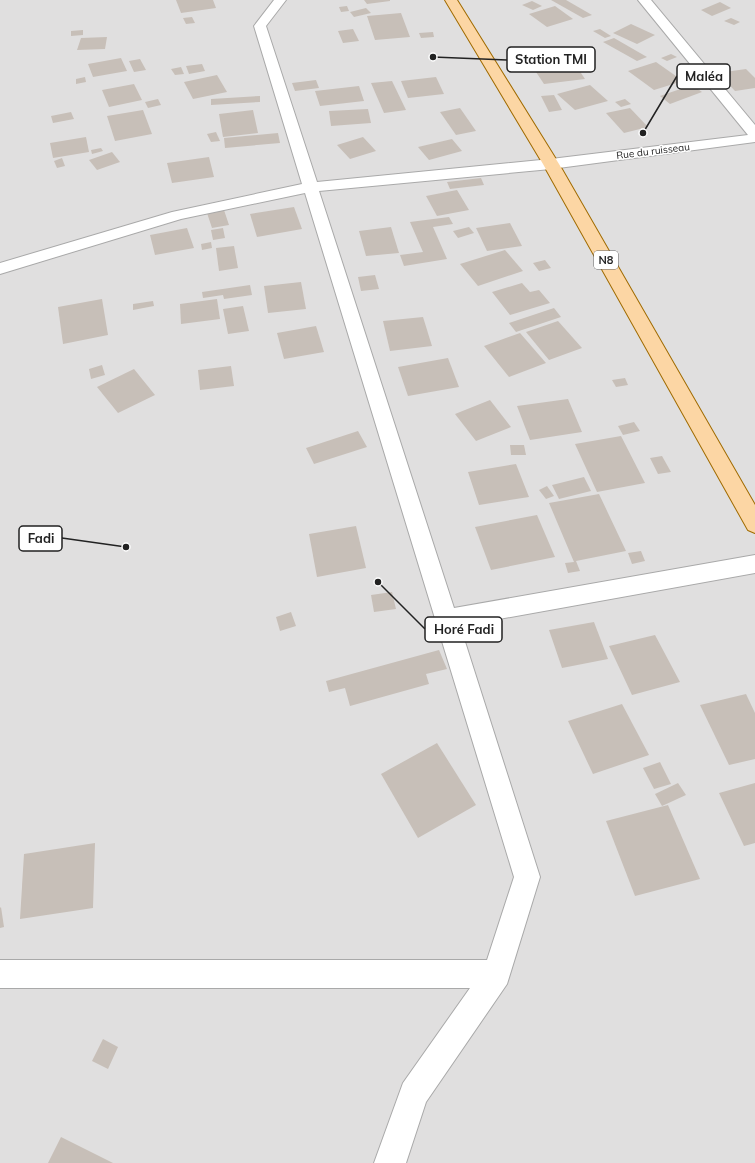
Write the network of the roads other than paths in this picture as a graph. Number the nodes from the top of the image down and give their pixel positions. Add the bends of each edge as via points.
1 (280, 0) edge
2 (451, 0) edge
3 (644, 0) edge
4 (755, 134) edge
5 (755, 138) edge
6 (551, 164) junction
7 (311, 187) junction
8 (0, 269) edge
9 (755, 524) edge
10 (755, 564) edge
11 (446, 619) junction
12 (0, 974) edge
13 (497, 974) junction
14 (390, 1163) edge

1 - 7 street via 260,26
2 - 6 main road, N8
3 - 4 street
5 - 6 street, Rue du ruisseau
6 - 7 street, Rue du ruisseau
6 - 9 main road, N8
7 - 8 street, Rue du ruisseau via 178,215
7 - 11 street
10 - 11 street
11 - 13 street via 527,877
12 - 13 street
13 - 14 street via 414,1094

